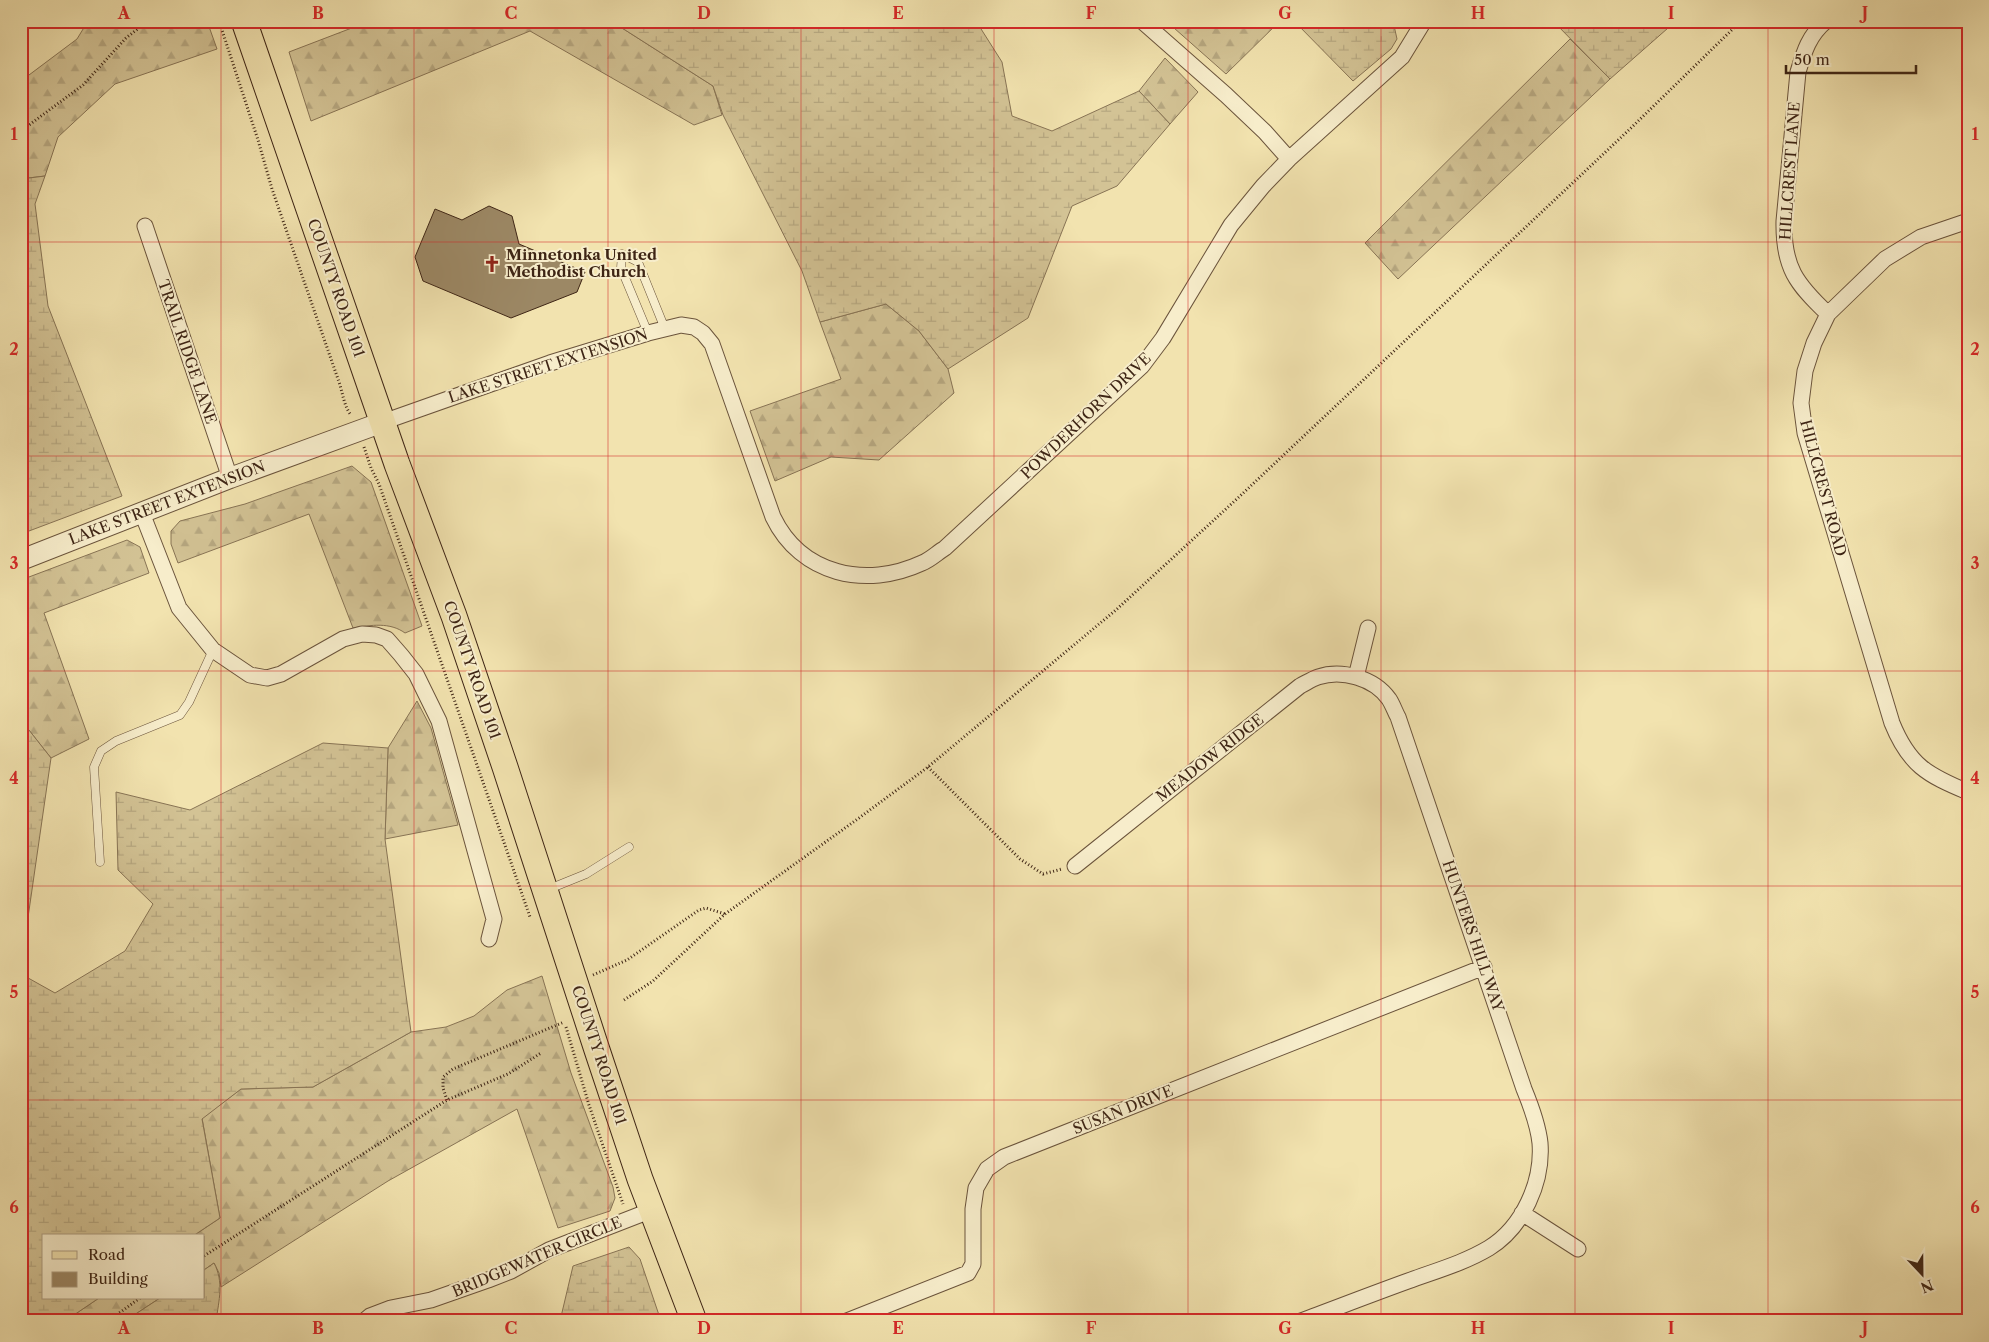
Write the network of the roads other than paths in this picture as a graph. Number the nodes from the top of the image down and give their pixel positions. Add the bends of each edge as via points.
1 (244, 21) edge
2 (1142, 21) edge
3 (1424, 21) edge
4 (1826, 21) edge
5 (1289, 159) junction
6 (1968, 221) edge
7 (145, 226) dead end
8 (1828, 314) junction
9 (665, 330) junction
10 (648, 333) junction
11 (382, 422) junction
12 (230, 478) junction
13 (142, 513) junction
14 (945, 548) joint
15 (21, 560) edge
16 (1368, 628) dead end
17 (213, 650) junction
18 (1356, 677) junction
19 (1968, 792) edge
20 (629, 847) dead end
21 (100, 862) dead end
22 (1075, 866) road end
23 (545, 890) junction
24 (489, 938) dead end
25 (1484, 968) junction
26 (652, 1210) junction
27 (1522, 1213) junction
28 (1578, 1249) dead end
29 (364, 1321) edge
30 (694, 1321) edge
31 (847, 1321) edge
32 (1300, 1321) edge

1 - 11 main road, COUNTY ROAD 101
2 - 5 street via 1226,95
3 - 5 street, POWDERHORN DRIVE via 1402,57
4 - 8 street, HILLCREST LANE via 1816,29 1804,50 1798,72 1784,242 1796,281
5 - 14 street, POWDERHORN DRIVE via 1231,225 1163,338 1142,366
6 - 8 street, HILLCREST ROAD via 1921,237 1885,259
7 - 12 street, TRAIL RIDGE LANE
8 - 19 street, HILLCREST ROAD via 1805,371 1801,403 1805,433 1900,743 1914,762 1930,775
9 - 10 street, LAKE STREET EXTENSION
9 - 10 lane via 638,262 622,254 621,268
9 - 14 street, LAKE STREET EXTENSION via 694,327 712,344 773,517 780,531 798,551 821,566 847,575 873,575 898,572 923,563
10 - 11 street, LAKE STREET EXTENSION via 550,363
11 - 12 street, LAKE STREET EXTENSION
11 - 23 main road, COUNTY ROAD 101 via 454,616
12 - 13 street, LAKE STREET EXTENSION
13 - 15 street, LAKE STREET EXTENSION
13 - 17 street via 179,608
16 - 18 street
17 - 21 lane via 180,715 116,741 101,751 94,767
17 - 24 street via 250,675 267,678 281,674 343,639 362,634 387,640 416,674 439,720 494,919
18 - 22 street, MEADOW RIDGE via 1338,674 1317,677 1300,686
18 - 25 street, HUNTERS HILL WAY via 1374,685 1389,699 1398,717
20 - 23 lane via 586,874
23 - 26 main road, COUNTY ROAD 101
25 - 27 street, HUNTERS HILL WAY via 1534,1114 1540,1144 1538,1174
25 - 31 street, SUSAN DRIVE via 1004,1157 987,1169 976,1188 973,1264 968,1272
26 - 29 street, BRIDGEWATER CIRCLE via 548,1250 488,1280 431,1300 391,1308
26 - 30 main road, COUNTY ROAD 101
27 - 28 street
27 - 32 street, HUNTERS HILL WAY via 1512,1228 1490,1248 1462,1262

